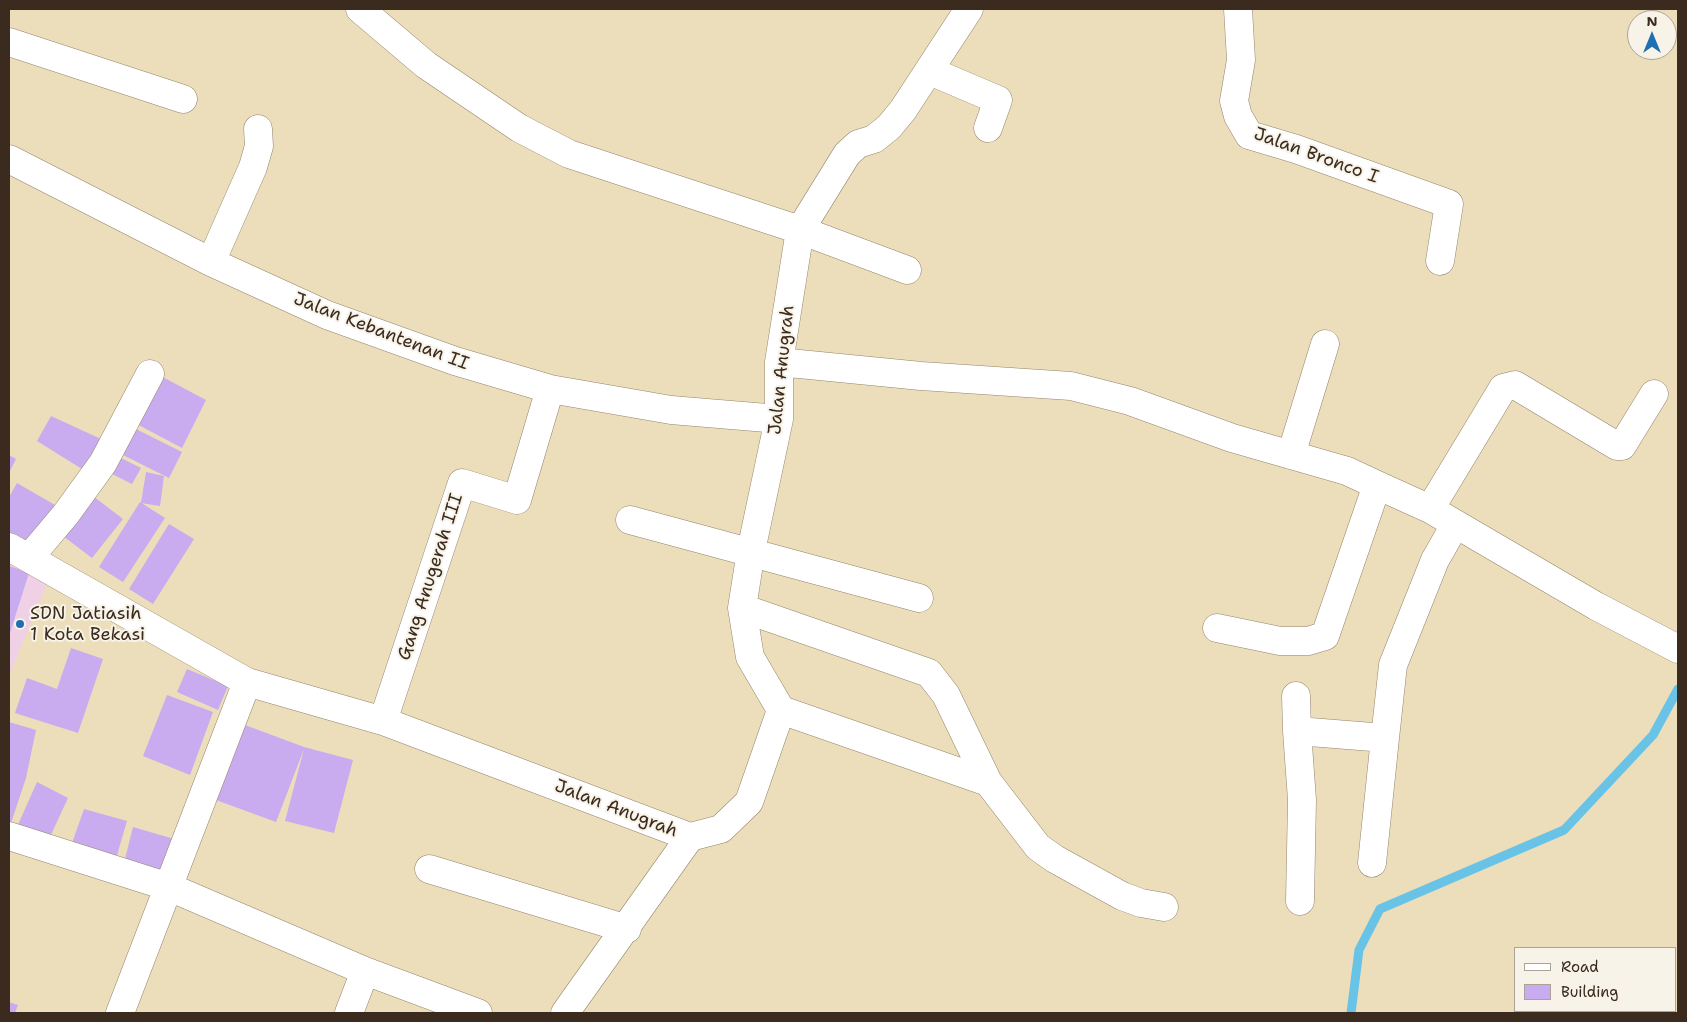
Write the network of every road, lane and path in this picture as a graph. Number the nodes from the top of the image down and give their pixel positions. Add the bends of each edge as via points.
1 (360, 9) edge
2 (969, 9) edge
3 (1238, 9) edge
4 (9, 42) edge
5 (930, 71) junction
6 (183, 99) dead end
7 (988, 128) dead end
8 (258, 129) dead end
9 (9, 159) edge
10 (800, 230) junction
11 (1440, 261) dead end
12 (211, 262) junction
13 (907, 270) dead end
14 (1325, 344) dead end
15 (779, 362) junction
16 (150, 374) dead end
17 (550, 390) junction
18 (1654, 394) dead end
19 (779, 419) junction
20 (1291, 455) junction
21 (1377, 485) junction
22 (1430, 509) junction
23 (630, 520) dead end
24 (1455, 525) junction
25 (19, 552) edge
26 (751, 552) junction
27 (919, 598) dead end
28 (742, 608) junction
29 (1217, 628) dead end
30 (1678, 649) edge
31 (247, 682) junction
32 (1296, 696) dead end
33 (781, 710) junction
34 (383, 721) junction
35 (1298, 731) junction
36 (1385, 738) junction
37 (988, 782) junction
38 (9, 836) edge
39 (690, 837) junction
40 (1372, 864) dead end
41 (429, 869) dead end
42 (170, 887) junction
43 (1300, 901) dead end
44 (1164, 907) dead end
45 (627, 929) junction
46 (365, 970) junction
47 (120, 1013) edge
48 (349, 1013) edge
49 (478, 1013) edge
50 (565, 1013) edge

1 - 10 street via 426,65 519,128 569,154
2 - 5 street, Jalan Anugrah
3 - 11 street, Jalan Bronco I via 1241,60 1234,101 1238,116 1250,135 1449,204
4 - 6 street
5 - 7 street via 998,100
5 - 10 street, Jalan Anugrah via 889,127 847,154
8 - 12 street via 259,146 253,167
9 - 12 street, Jalan Kebantenan II
10 - 13 street
10 - 15 street, Jalan Anugrah
12 - 17 street, Jalan Kebantenan II via 327,315 455,361
14 - 20 street
15 - 19 street, Jalan Anugrah
15 - 20 street via 1071,386 1130,400 1232,438
16 - 25 street via 103,463 66,514
17 - 19 street, Jalan Kebantenan II via 671,410
17 - 34 street, Gang Anugerah III via 517,500 462,483
18 - 22 street via 1622,446 1617,446 1515,385 1502,388
19 - 26 street, Jalan Anugrah
20 - 21 street via 1347,471
21 - 22 street
21 - 29 street via 1325,636 1308,641 1280,641
22 - 24 street
23 - 26 street
24 - 30 street
24 - 36 street via 1435,560 1393,665
25 - 31 street, Jalan Anugrah
26 - 27 street
26 - 28 street, Jalan Anugrah
28 - 33 street, Jalan Anugrah via 750,656
28 - 37 street via 929,673 946,695
31 - 34 street, Jalan Anugrah
31 - 42 street
32 - 35 street
33 - 37 street
33 - 39 street, Jalan Anugrah via 749,802 721,829
34 - 39 street, Jalan Anugrah
35 - 36 street
35 - 43 street via 1302,800
36 - 40 street
37 - 44 street via 1038,847 1055,860 1122,896
38 - 42 street
39 - 45 street
41 - 45 street
42 - 46 street
42 - 47 street
45 - 50 street
46 - 48 street
46 - 49 street

